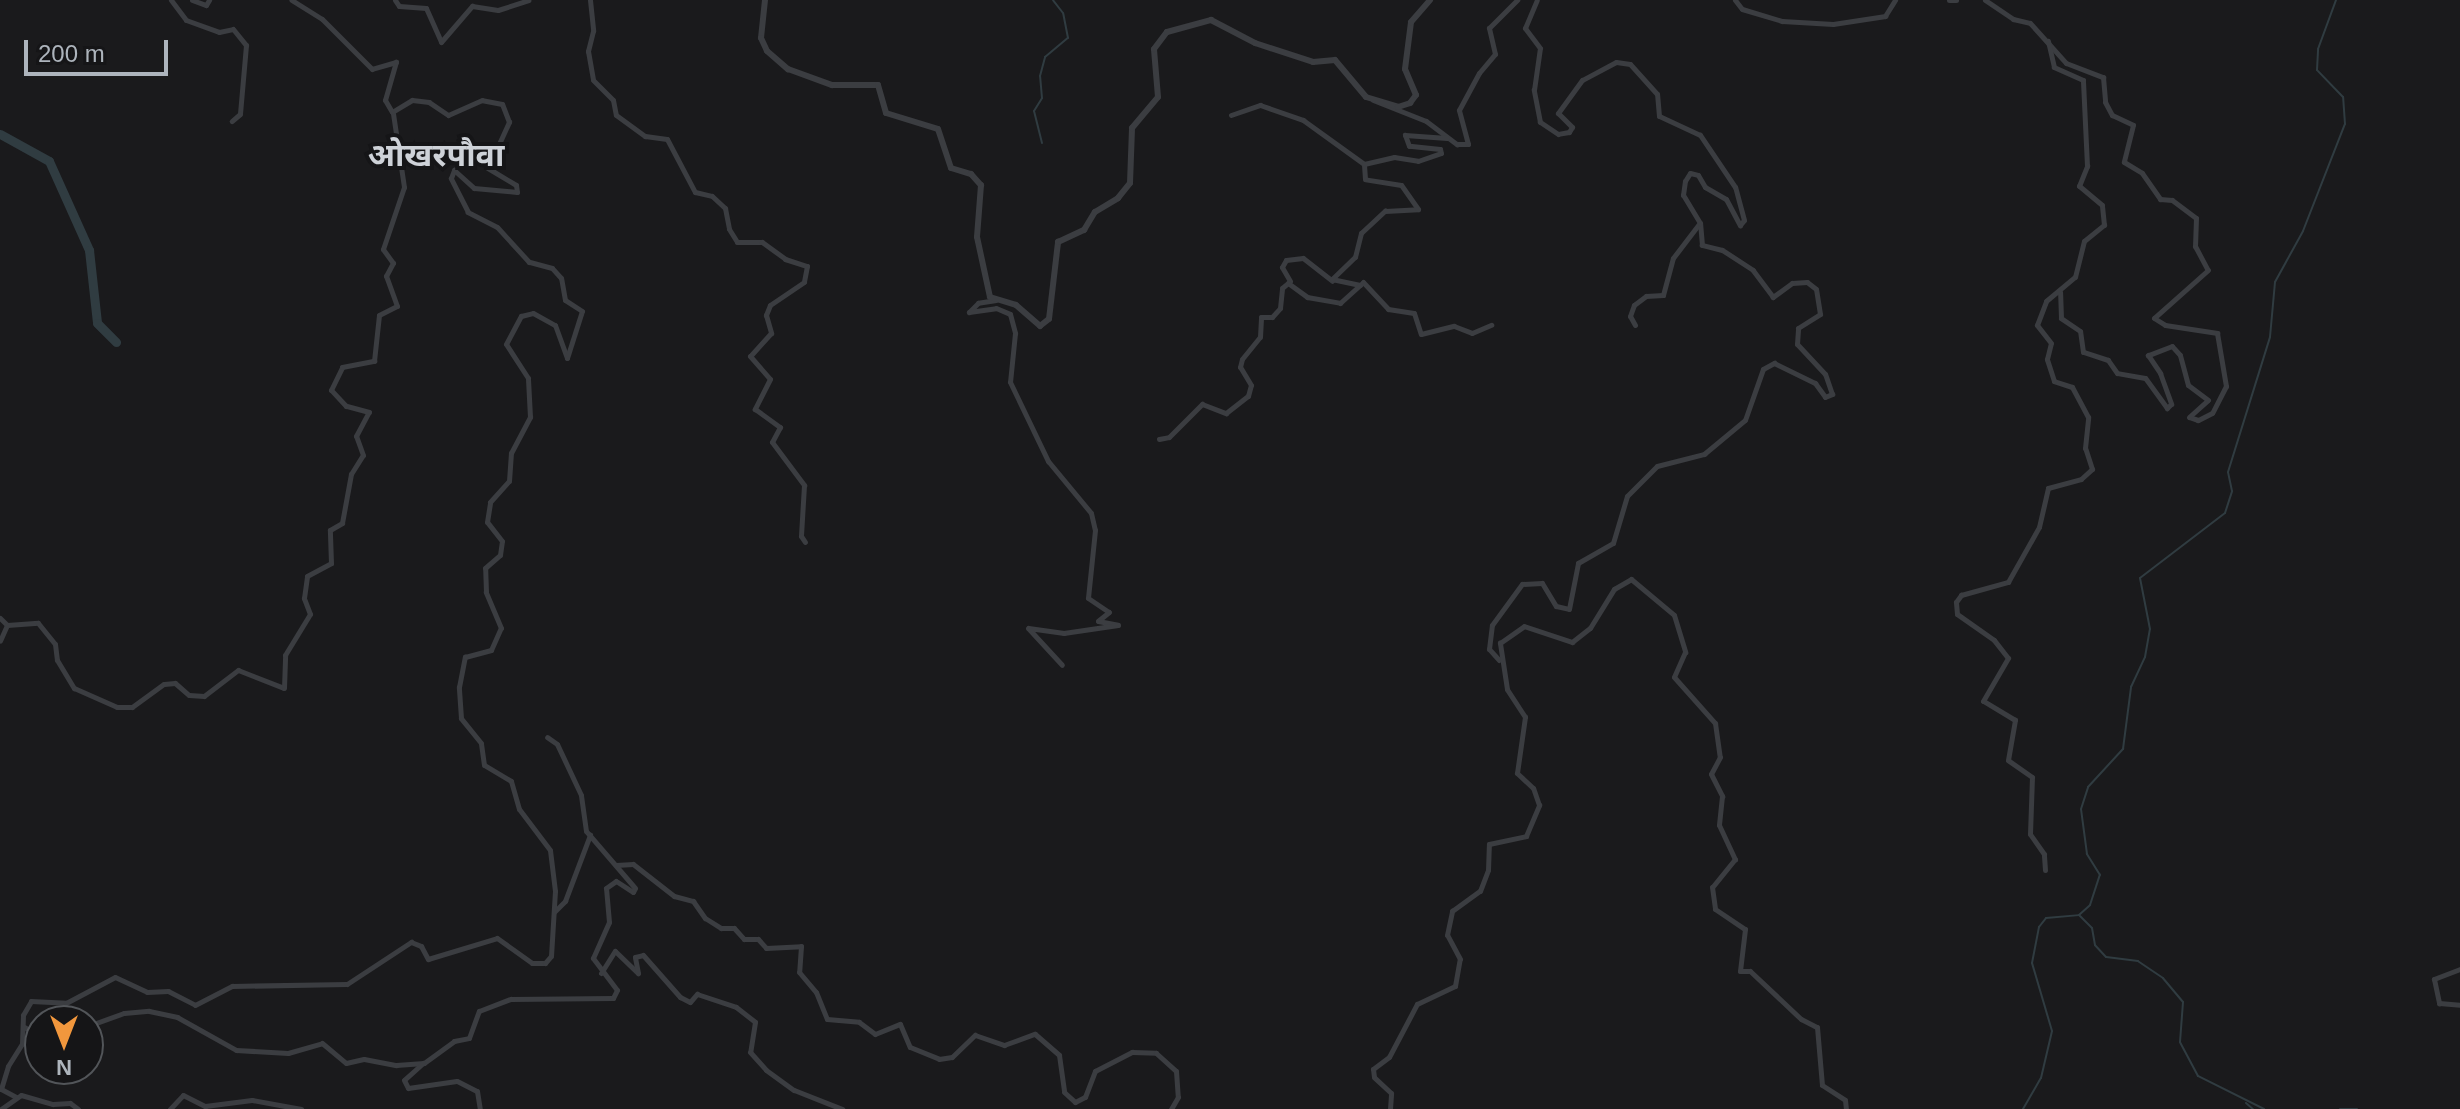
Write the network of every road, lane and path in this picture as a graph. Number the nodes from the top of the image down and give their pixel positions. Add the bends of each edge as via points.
1 (171, 0) edge
2 (192, 0) edge
3 (209, 0) edge
4 (292, 0) edge
5 (395, 0) edge
6 (528, 0) edge
7 (590, 0) edge
8 (765, 0) edge
9 (1430, 0) edge
10 (1517, 0) edge
11 (1537, 0) edge
12 (1735, 0) edge
13 (1895, 0) edge
14 (1949, 0) edge
15 (1956, 0) edge
16 (1985, 0) edge
17 (2048, 41) junction
18 (1372, 99) junction
19 (393, 113) junction
20 (1231, 115) dead end
21 (232, 121) dead end
22 (1447, 138) junction
23 (1364, 164) junction
24 (1700, 223) junction
25 (1333, 281) junction
26 (1293, 283) junction
27 (1361, 285) junction
28 (2060, 291) junction
29 (996, 300) junction
30 (1491, 325) dead end
31 (1635, 325) dead end
32 (1159, 439) dead end
33 (805, 542) dead end
34 (0, 618) edge
35 (7, 625) junction
36 (0, 641) edge
37 (1499, 660) junction
38 (1062, 665) dead end
39 (547, 737) dead end
40 (590, 835) junction
41 (616, 865) junction
42 (2045, 870) dead end
43 (554, 912) junction
44 (2460, 969) edge
45 (601, 973) junction
46 (2460, 1005) edge
47 (104, 1020) edge
48 (23, 1027) joint
49 (424, 1063) junction
50 (16, 1097) junction
51 (1, 1109) edge
52 (78, 1109) edge
53 (170, 1109) edge
54 (301, 1109) edge
55 (480, 1109) edge
56 (842, 1109) edge
57 (1171, 1109) edge
58 (1390, 1109) edge
59 (1846, 1109) edge

1 - 21 street via 186,20 219,32 233,29 246,45 240,114
2 - 3 street via 206,5
4 - 19 street via 322,19 372,69 396,62 385,100
5 - 6 street via 399,6 426,8 441,42 472,6 498,10
7 - 33 street via 593,80 612,98 616,115 645,136 667,139 695,192 712,196 725,208 737,242 762,242 785,259 807,266 804,282 770,305 766,315 771,333 750,356 770,379 755,409 780,427 772,442 804,485
8 - 29 street via 761,38 767,51 788,69 832,85 878,85 886,113 934,125 951,168 977,179 977,237 987,292
9 - 18 street via 1411,22 1405,69 1416,91 1414,100 1398,107
10 - 22 street via 1489,28 1495,54 1459,110 1471,141 1462,145
11 - 24 street via 1525,28 1540,48 1534,90 1540,122 1558,134 1569,132 1572,127 1558,113 1582,80 1626,61 1657,94 1662,119 1700,135 1735,187 1744,220 1740,225 1726,199 1690,173 1683,195
12 - 13 street via 1742,9 1782,21 1833,24 1885,16
14 - 15 street
16 - 17 street via 2013,19 2030,23
17 - 28 street via 2054,67 2083,80 2087,166 2079,189 2104,209 2104,225 2084,241 2075,277
17 - 28 street via 2066,63 2100,74 2112,115 2133,125 2124,162 2142,173 2160,199 2172,200 2196,218 2195,246 2208,270 2154,318 2165,325 2217,333 2226,386 2212,413 2198,420 2189,417 2208,400 2188,385 2172,346 2158,347 2148,357 2160,373 2171,404 2167,408 2145,378 2117,373 2108,360 2083,352 2080,331 2061,318
18 - 22 street via 1381,108 1426,121
18 - 29 street via 1358,91 1335,60 1313,62 1255,43 1211,20 1167,32 1154,49 1158,97 1132,128 1130,183 1095,212 1084,230 1058,242 1049,319 1033,325 1016,305
19 - 35 street via 404,187 383,249 393,263 386,276 397,306 379,315 374,361 342,367 331,390 346,406 369,412 356,436 363,455 351,474 342,523 330,530 331,563 307,576 304,598 310,614 285,655 284,688 238,670 204,696 189,695 175,683 164,684 132,707 117,707 74,688 57,660 55,644 38,623
19 - 43 street via 412,100 429,102 448,115 482,100 502,104 509,122 488,168 516,185 517,192 474,188 454,170 449,175 468,212 497,227 529,262 552,268 561,278 565,300 582,311 567,358 555,325 533,313 521,316 506,344 528,378 530,417 511,453 509,481 490,502 487,522 502,541 500,555 485,568 485,587 501,628 491,650 465,657 459,699 464,724 481,743 484,765 511,781 519,809 548,846
20 - 23 street via 1260,105 1303,120
22 - 23 street via 1405,135 1409,146 1441,153 1418,161 1394,157
23 - 25 street via 1365,179 1401,185 1418,209 1385,211 1361,233 1355,257
24 - 31 street via 1673,258 1663,295 1646,296 1634,305 1630,316
24 - 37 street via 1702,245 1722,250 1753,270 1769,295 1799,282 1816,289 1820,314 1798,328 1797,344 1825,374 1831,395 1822,395 1799,373 1774,363 1763,369 1749,416 1704,454 1657,466 1627,496 1613,543 1578,563 1569,609 1556,606 1542,583 1522,584 1492,625 1489,649
25 - 26 street via 1315,262 1297,258 1286,260 1281,270
25 - 27 street
26 - 27 street via 1307,297 1340,303
26 - 32 street via 1282,288 1275,315 1261,317 1260,337 1242,359 1240,367 1251,385 1248,396 1226,413 1202,404 1169,437
27 - 30 street via 1367,284 1388,309 1414,313 1418,334 1454,326 1472,333
28 - 42 street via 2043,305 2037,325 2051,343 2047,359 2054,381 2072,387 2088,417 2085,448 2092,469 2081,479 2048,488 2039,527 2008,582 1961,595 1956,602 1957,614 1994,640 2008,658 1983,701 2015,720 2008,760 2032,777 2030,834 2044,854
29 - 38 street via 978,303 969,312 996,308 1010,314 1015,333 1010,382 1048,461 1091,513 1095,530 1088,598 1109,612 1098,621 1118,625 1064,633 1028,628
34 - 35 street
35 - 36 street
37 - 58 street via 1507,689 1525,717 1517,773 1536,793 1538,810 1523,839 1489,844 1480,891 1452,911 1448,940 1460,959 1455,986 1417,1004 1389,1057 1373,1069 1391,1093
37 - 59 street via 1500,643 1517,628 1572,642 1590,628 1614,589 1631,579 1674,615 1685,652 1674,677 1702,703 1716,726 1720,757 1711,774 1722,796 1719,825 1735,859 1712,881 1715,909 1745,929 1740,971 1758,977 1801,1019 1817,1027 1822,1085 1845,1100
39 - 40 street via 557,744 581,795
40 - 41 street
40 - 43 street via 565,901
41 - 45 street via 635,888 633,892 616,881 606,888 609,922 593,958
41 - 57 street via 637,867 674,896 693,901 705,918 721,928 734,928 744,939 758,939 766,948 801,946 799,972 830,1021 859,1022 875,1034 900,1024 910,1047 932,1058 952,1057 975,1035 1004,1045 1027,1034 1038,1035 1059,1055 1064,1092 1075,1102 1090,1089 1095,1071 1132,1052 1156,1053 1176,1071 1178,1097
43 - 48 street via 551,956 545,963 526,960 497,938 428,959 411,942 347,984 232,986 195,1005 168,991 141,990 120,976 66,1003 31,1001
44 - 46 street via 2434,979 2439,1003
45 - 49 street via 617,990 609,1000 511,999 479,1011 469,1038 454,1041
45 - 56 street via 615,951 638,973 635,957 643,955 680,997 690,1002 697,994 736,1007 755,1022 750,1052 766,1070 794,1090
47 - 49 street via 149,1011 177,1017 236,1050 288,1053 322,1043 346,1063
48 - 50 street via 22,1044 1,1089
49 - 55 street via 406,1077 405,1086 457,1081 477,1091
50 - 51 street
50 - 52 street via 70,1103
53 - 54 street via 183,1095 205,1106 252,1100

